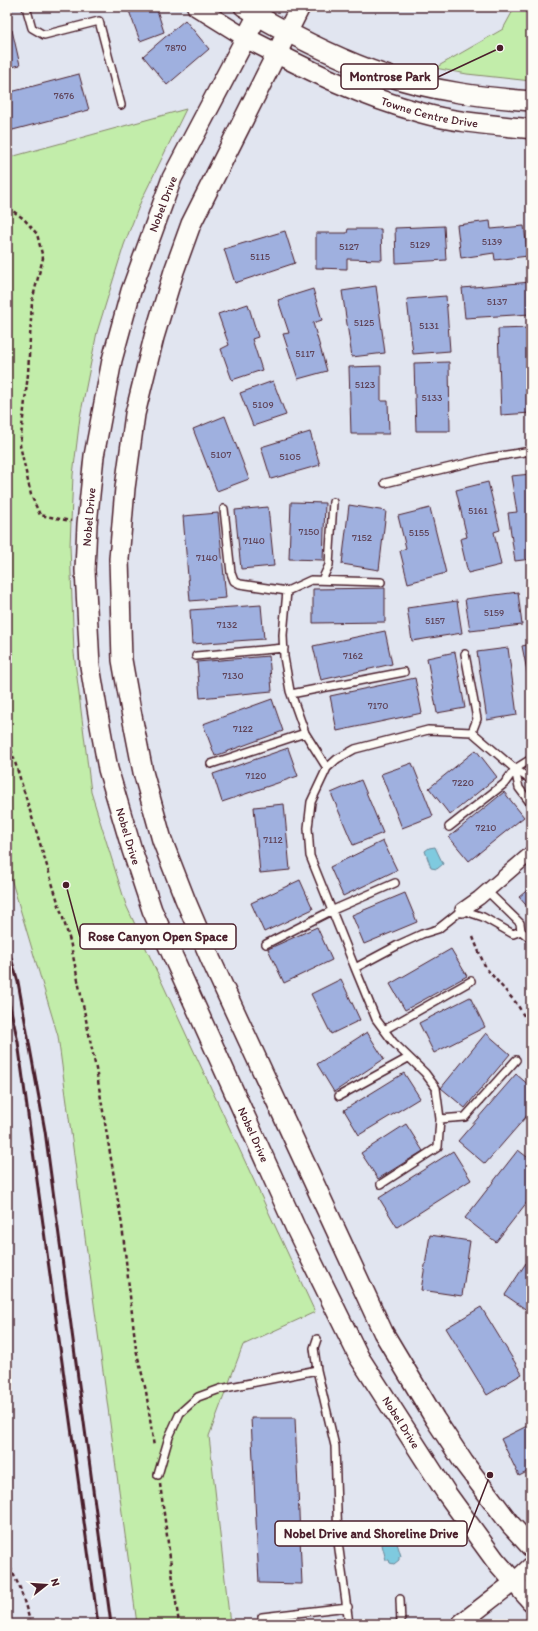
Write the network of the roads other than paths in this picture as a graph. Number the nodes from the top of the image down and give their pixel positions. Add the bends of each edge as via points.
1 (26, 7) edge
2 (196, 7) edge
3 (300, 7) edge
4 (254, 10) edge
5 (287, 32) junction
6 (246, 38) junction
7 (277, 54) junction
8 (531, 101) edge
9 (121, 105) dead end
10 (531, 129) edge
11 (531, 451) edge
12 (385, 483) dead end
13 (333, 502) dead end
14 (224, 509) dead end
15 (322, 580) junction
16 (381, 582) dead end
17 (287, 591) junction
18 (284, 648) junction
19 (465, 654) dead end
20 (196, 656) dead end
21 (404, 672) dead end
22 (291, 694) junction
23 (472, 732) junction
24 (305, 733) junction
25 (531, 758) edge
26 (211, 764) dead end
27 (327, 768) junction
28 (515, 769) junction
29 (531, 780) edge
30 (531, 804) edge
31 (449, 827) dead end
32 (531, 853) edge
33 (395, 883) dead end
34 (487, 891) junction
35 (333, 910) junction
36 (462, 910) junction
37 (521, 931) junction
38 (531, 939) edge
39 (266, 944) dead end
40 (356, 968) junction
41 (471, 980) dead end
42 (384, 1030) junction
43 (408, 1058) junction
44 (516, 1060) dead end
45 (339, 1096) dead end
46 (440, 1119) junction
47 (382, 1184) dead end
48 (317, 1339) dead end
49 (317, 1370) junction
50 (158, 1475) road end
51 (531, 1547) edge
52 (531, 1566) edge
53 (514, 1582) junction
54 (400, 1599) dead end
55 (531, 1601) edge
56 (348, 1607) junction
57 (262, 1617) dead end
58 (349, 1624) edge
59 (401, 1624) edge
60 (461, 1624) edge

1 - 9 lane via 32,28 44,35 99,21
2 - 6 street
3 - 5 main road
4 - 5 main road, Towne Centre Drive
4 - 6 main road, Nobel Drive
5 - 7 main road
5 - 8 main road, Towne Centre Drive via 385,75 436,89
6 - 7 main road, Towne Centre Drive
6 - 53 main road, Nobel Drive via 172,178 131,290 110,367 94,456 87,524 85,570 90,666 108,769 152,910 296,1229 339,1321 359,1357 447,1494
7 - 10 main road, Towne Centre Drive via 347,88 424,114
7 - 51 main road via 191,224 154,337 135,414 125,488 119,559 122,660 143,772 162,840 211,960 383,1332 464,1463
11 - 12 lane via 488,458
13 - 15 lane via 329,565
14 - 17 lane via 234,581
15 - 16 lane
15 - 17 lane via 311,580
17 - 18 lane
18 - 20 lane
18 - 22 lane
19 - 23 lane via 477,720
21 - 22 lane
22 - 24 lane
23 - 27 lane via 428,730 355,749
23 - 28 lane
24 - 26 lane
24 - 27 lane
25 - 28 lane
27 - 35 lane via 311,802 308,828 310,856
28 - 29 lane
28 - 30 lane via 518,788
28 - 31 lane via 504,784
32 - 34 street
33 - 35 lane
34 - 36 street
34 - 37 lane via 520,923
35 - 39 lane
35 - 40 lane
36 - 37 lane via 483,917 513,934
36 - 40 lane via 438,929 400,944
37 - 38 lane
40 - 42 lane via 376,1019
41 - 42 lane
42 - 43 lane
43 - 45 lane
43 - 46 lane via 436,1088
44 - 46 lane via 464,1118
46 - 47 lane via 438,1147
48 - 49 lane via 314,1348
49 - 50 lane via 220,1389 198,1397 180,1413 169,1437
49 - 56 lane via 335,1446 338,1542
52 - 53 street
53 - 55 main road, Nobel Drive
53 - 60 street
54 - 59 lane
56 - 57 lane
56 - 58 lane

